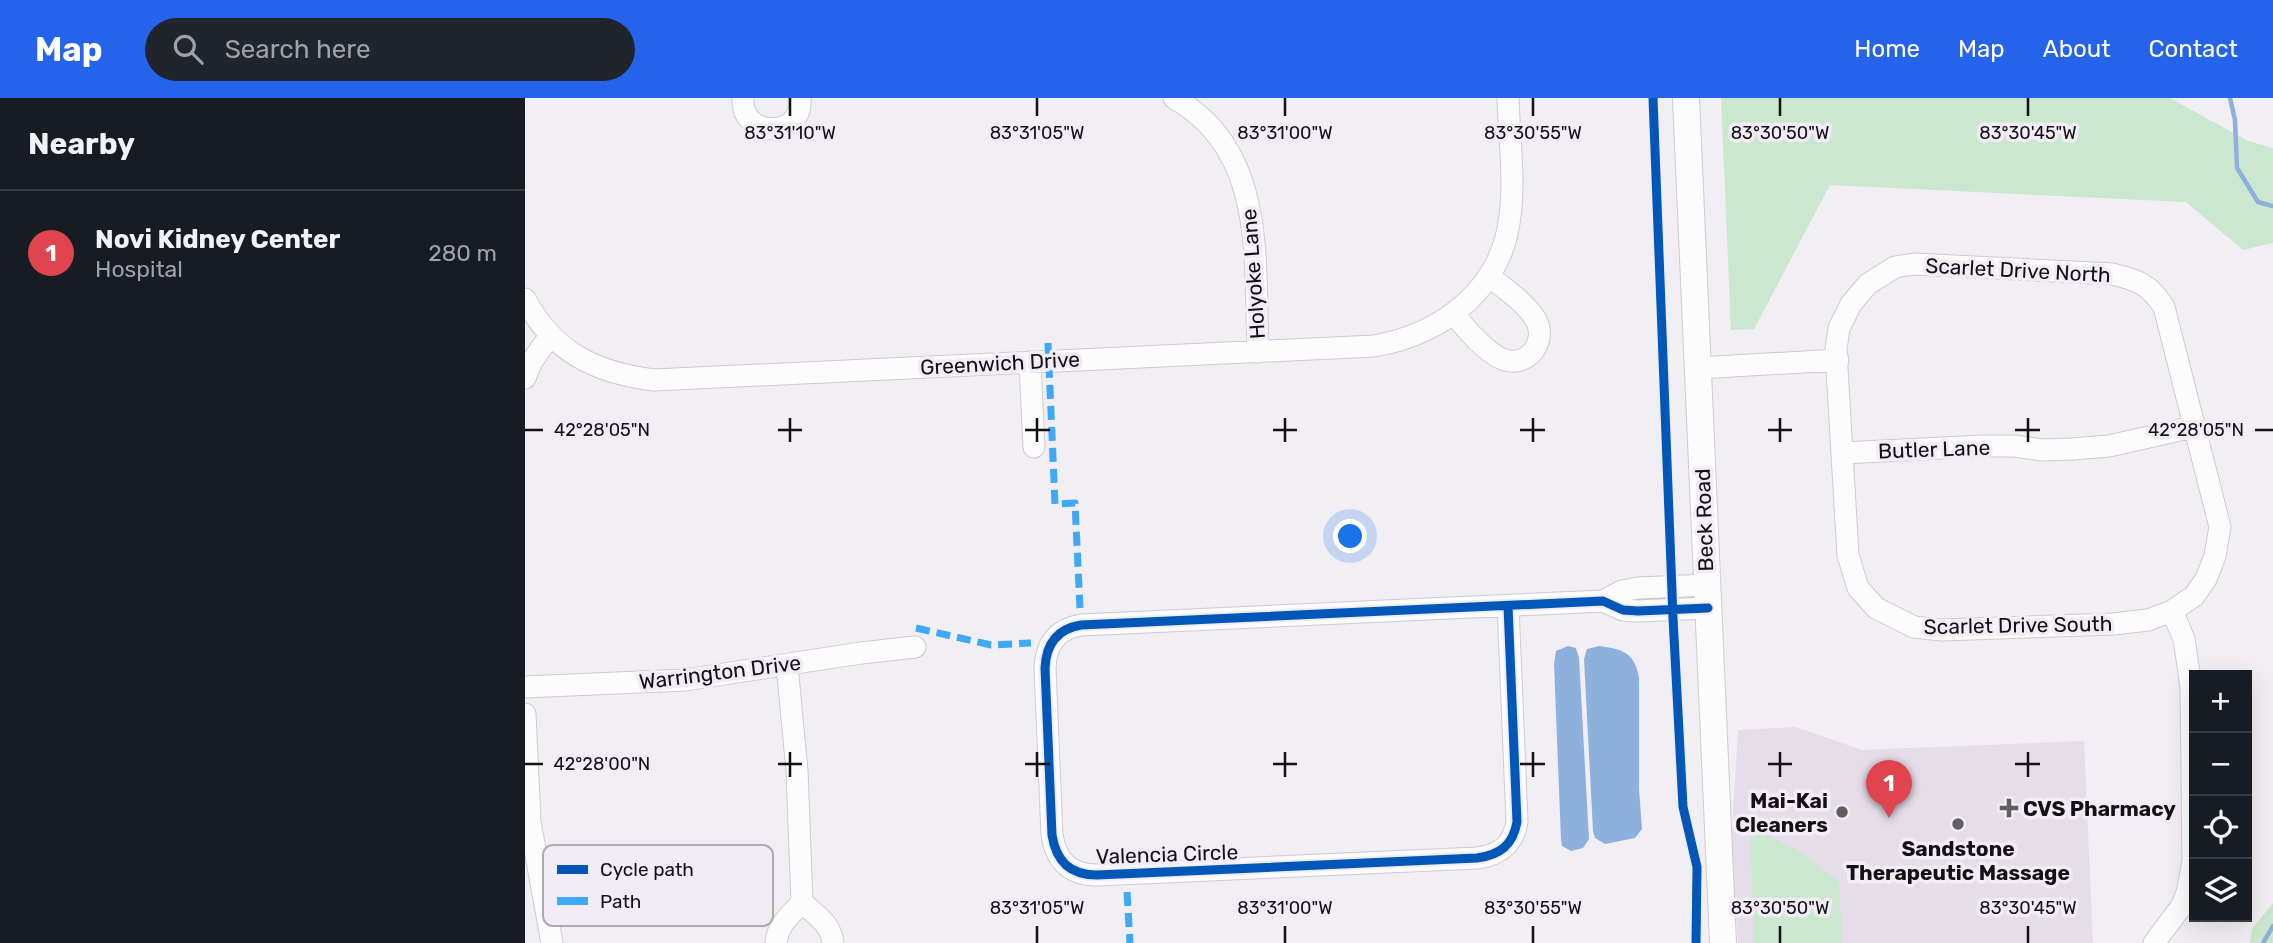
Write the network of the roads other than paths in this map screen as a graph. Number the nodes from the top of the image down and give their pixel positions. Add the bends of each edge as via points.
1 (743, 98) edge
2 (800, 98) edge
3 (1508, 98) edge
4 (1686, 98) edge
5 (1186, 101) edge
6 (1489, 276) junction
7 (525, 299) edge
8 (1454, 314) junction
9 (550, 336) junction
10 (1258, 352) junction
11 (1838, 360) junction
12 (1030, 362) junction
13 (1698, 369) junction
14 (525, 378) edge
15 (2193, 426) junction
16 (1034, 447) dead end
17 (1842, 453) junction
18 (1708, 597) junction
19 (1508, 606) junction
20 (2172, 611) junction
21 (915, 646) dead end
22 (787, 665) junction
23 (525, 687) edge
24 (525, 714) edge
25 (543, 894) edge
26 (802, 902) junction
27 (776, 943) edge
28 (833, 943) edge
29 (1723, 943) edge
30 (2154, 943) edge

1 - 2 street via 747,116 767,130 790,124 798,114
3 - 6 street, Greenwich Drive via 1510,216
4 - 13 main road, Beck Road
5 - 10 street, Holyoke Lane via 1227,147 1248,197
6 - 8 street, Greenwich Drive
6 - 8 street via 1538,323 1539,342 1530,355 1514,362 1495,355
7 - 9 street, Greenwich Drive
8 - 10 street, Greenwich Drive via 1438,326 1395,342
9 - 12 street, Greenwich Drive via 601,369 654,380
9 - 14 street
10 - 12 street, Greenwich Drive
11 - 13 street
11 - 15 street, Scarlet Drive North via 1839,328 1851,304 1868,284 1895,267 1914,264 2112,274 2136,280 2153,291 2164,307
11 - 17 street, Scarlet Drive South
12 - 16 street
13 - 18 main road, Beck Road
15 - 17 street, Butler Lane via 2109,446 2072,449 1983,446
15 - 20 street, Scarlet Drive South via 2220,527 2206,579 2194,596
17 - 20 street, Scarlet Drive South via 1848,555 1859,587 1877,608 1914,627 1982,630 2113,624 2148,620
18 - 19 street, Valencia Circle via 1638,611 1603,601
18 - 29 main road, Beck Road
19 - 19 street, Valencia Circle via 1065,629 1050,645 1045,668 1052,835 1057,854 1073,871 1097,875 1477,858 1496,853 1510,844 1517,822
20 - 30 street via 2184,639 2191,686 2193,862 2181,907
21 - 22 street, Warrington Drive
22 - 23 street, Warrington Drive via 685,680
22 - 26 street
24 - 25 street via 530,822
26 - 27 street via 778,931
26 - 28 street via 824,921

